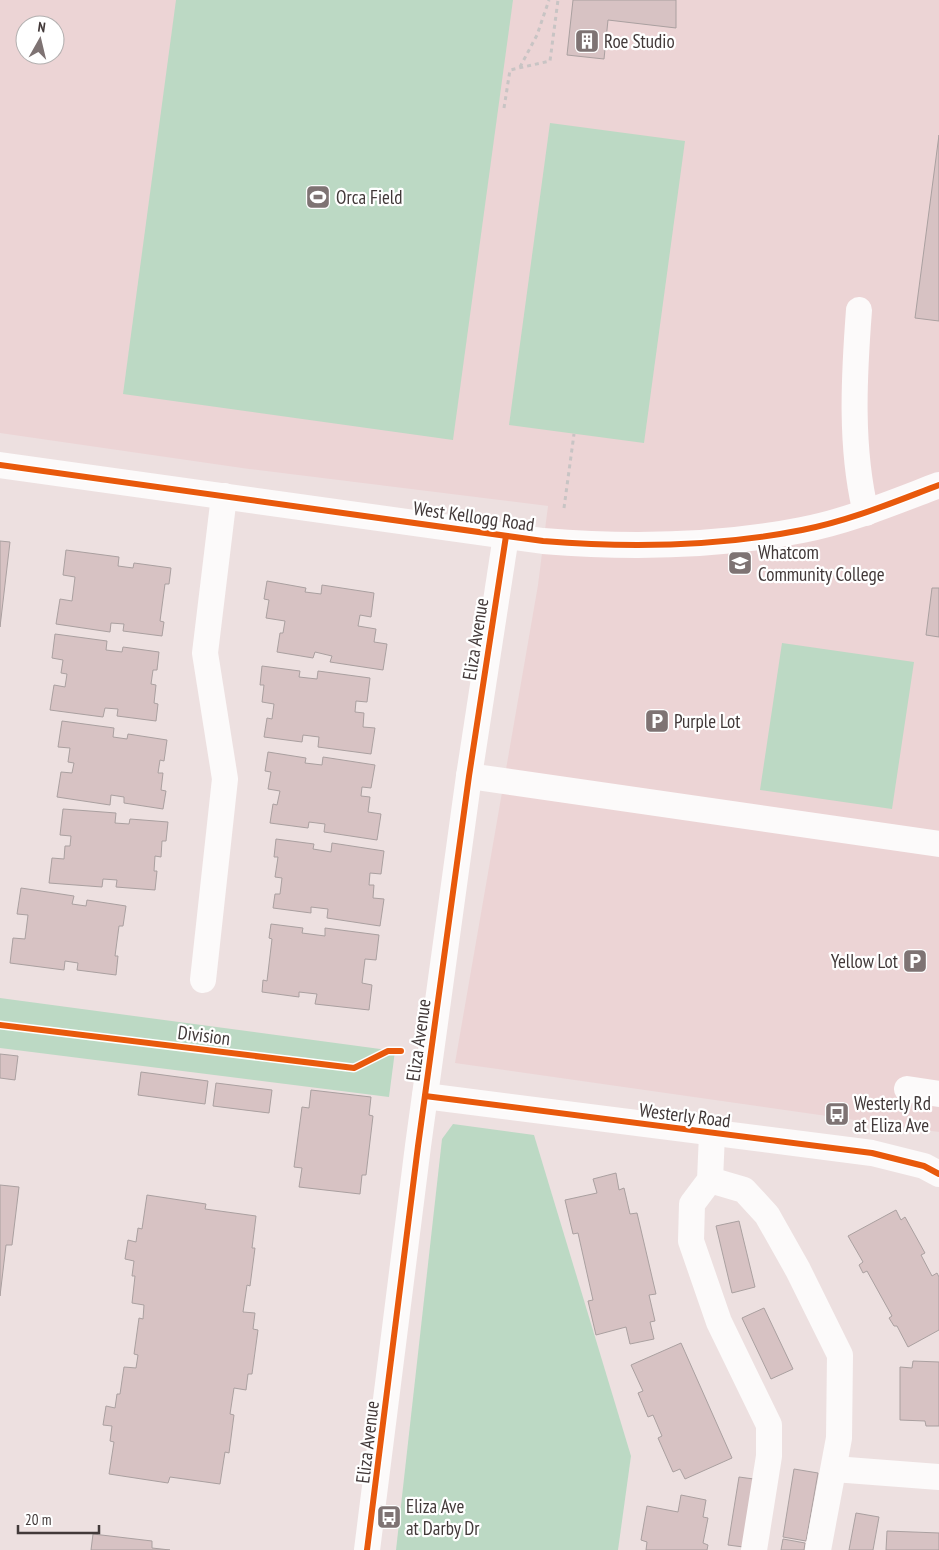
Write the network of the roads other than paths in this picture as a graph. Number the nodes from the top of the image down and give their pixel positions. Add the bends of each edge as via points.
1 (858, 310) dead end
2 (0, 465) edge
3 (939, 485) edge
4 (224, 496) junction
5 (866, 513) junction
6 (506, 536) junction
7 (469, 776) junction
8 (939, 844) edge
9 (203, 980) dead end
10 (907, 1089) dead end
11 (939, 1094) edge
12 (425, 1096) junction
13 (712, 1134) junction
14 (939, 1174) edge
15 (710, 1180) junction
16 (834, 1469) junction
17 (939, 1477) edge
18 (367, 1550) edge
19 (754, 1550) edge
20 (818, 1550) edge

1 - 5 street via 855,362 858,482
2 - 4 street, West Kellogg Road
3 - 5 street, West Kellogg Road
4 - 6 street, West Kellogg Road
4 - 9 street via 204,653 225,779
5 - 6 street, West Kellogg Road via 803,530 743,540 676,545 609,546
6 - 7 street, Eliza Avenue
7 - 8 street
7 - 12 street, Eliza Avenue
10 - 11 street
12 - 13 street, Westerly Road
12 - 18 street, Eliza Avenue
13 - 14 street, Westerly Road via 872,1153 924,1166
13 - 15 street
15 - 16 street via 744,1190 767,1214 840,1355 840,1438
15 - 19 street via 692,1204 691,1241 719,1322 769,1424 770,1456
16 - 17 street
16 - 20 street

